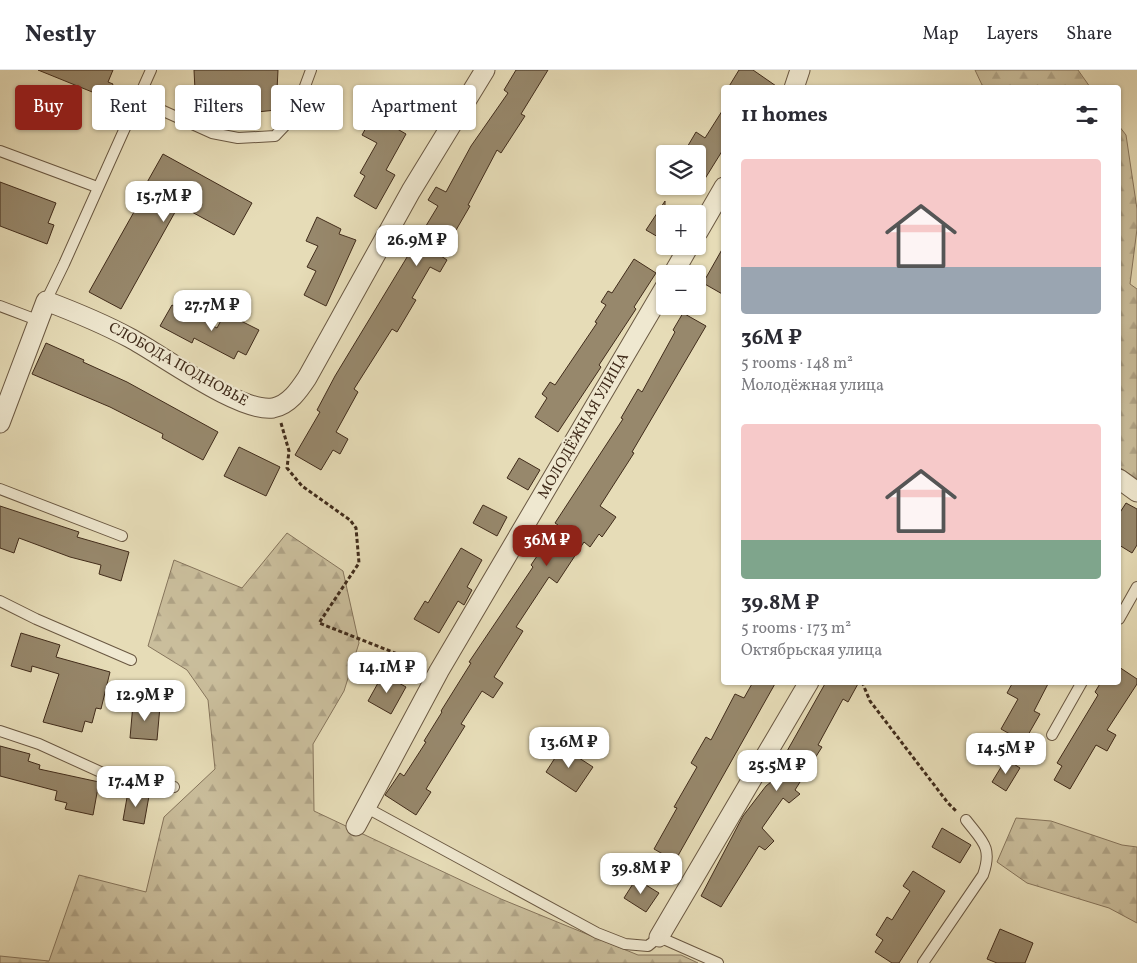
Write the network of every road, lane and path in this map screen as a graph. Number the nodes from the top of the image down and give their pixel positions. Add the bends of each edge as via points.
1 (151, 70) edge
2 (311, 70) edge
3 (484, 70) edge
4 (800, 70) edge
5 (145, 85) edge
6 (795, 85) edge
7 (165, 112) edge
8 (125, 130) edge
9 (0, 151) edge
10 (98, 187) junction
11 (721, 192) edge
12 (706, 218) edge
13 (46, 301) junction
14 (656, 302) edge
15 (0, 306) edge
16 (37, 320) junction
17 (274, 408) junction
18 (0, 423) edge
19 (1121, 480) edge
20 (0, 489) edge
21 (1137, 492) edge
22 (122, 536) dead end
23 (1137, 587) edge
24 (0, 601) edge
25 (1121, 615) edge
26 (131, 660) dead end
27 (440, 671) junction
28 (807, 685) edge
29 (863, 685) edge
30 (1080, 685) edge
31 (0, 730) edge
32 (1052, 735) dead end
33 (174, 787) dead end
34 (366, 808) junction
35 (966, 820) joint
36 (356, 826) dead end
37 (659, 937) junction
38 (718, 963) edge
39 (923, 963) edge

1 - 5 lane
2 - 7 lane via 294,116 275,136 238,138 212,133
3 - 17 street via 411,190 307,378 293,397
4 - 6 street
8 - 10 lane
9 - 10 lane
10 - 13 lane
11 - 12 street
13 - 16 street
13 - 17 street, СЛОБОДА ПОДНОВЬЕ via 89,317 132,339 251,406
14 - 27 street, МОЛОДЁЖНАЯ УЛИЦА
15 - 16 lane
16 - 18 street
17 - 27 path via 287,438 287,468 302,486 350,520 356,528 359,563 319,623
19 - 21 street
20 - 22 lane
23 - 25 lane
24 - 26 lane
27 - 34 street, МОЛОДЁЖНАЯ УЛИЦА
28 - 37 street
29 - 35 path via 870,701 948,804
30 - 32 lane
31 - 33 lane via 116,779
34 - 36 street, МОЛОДЁЖНАЯ УЛИЦА
34 - 37 lane via 597,933 625,944 648,946
35 - 39 lane via 987,847 988,860 983,875
37 - 38 lane

